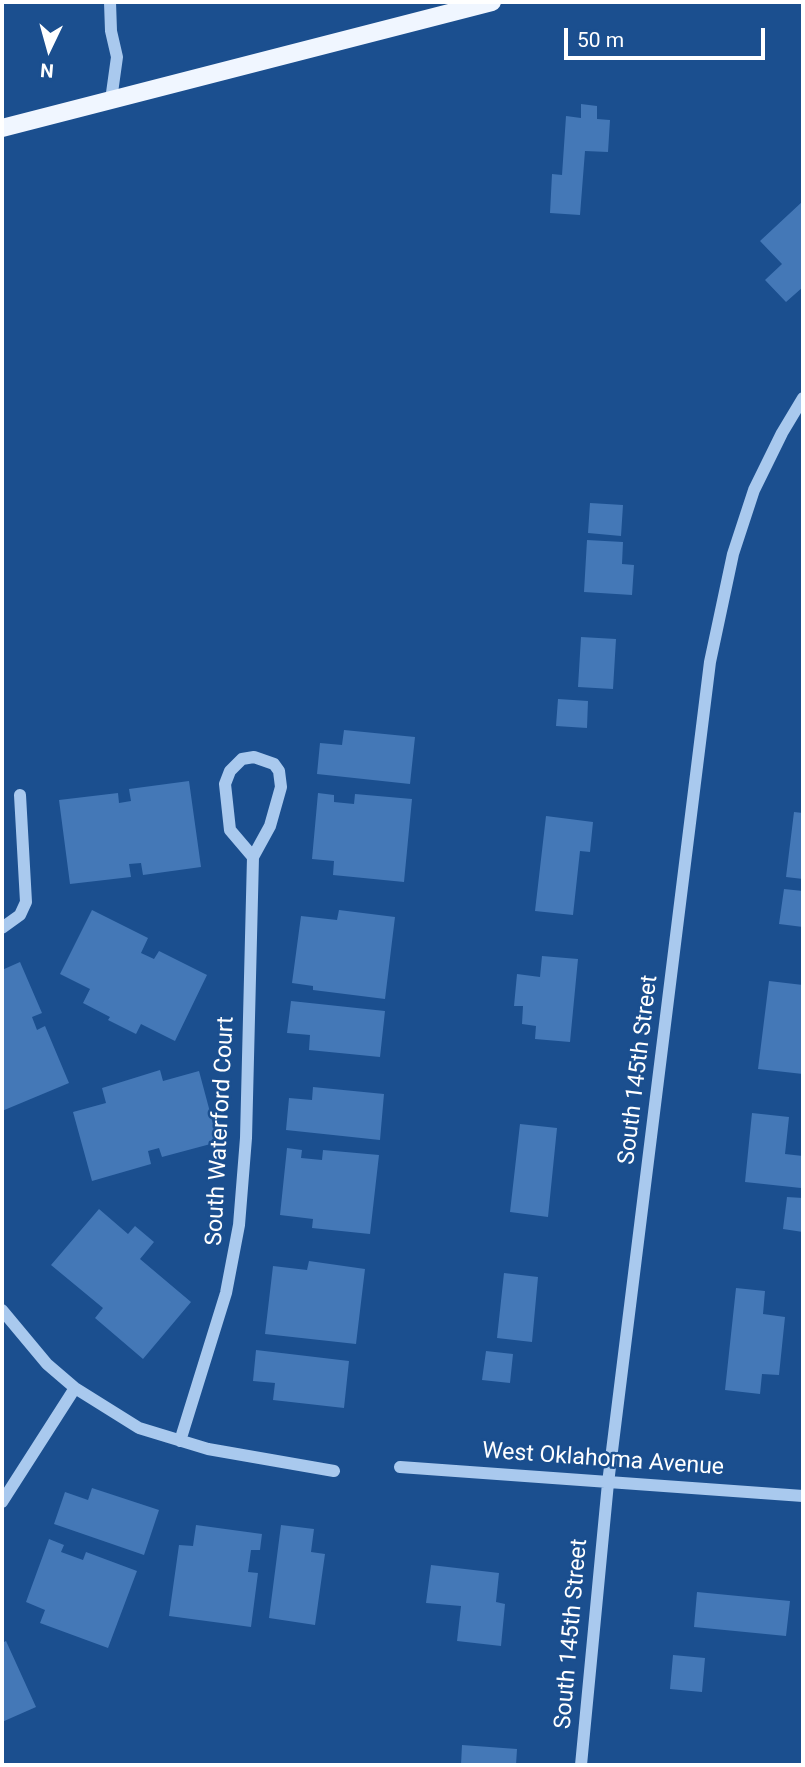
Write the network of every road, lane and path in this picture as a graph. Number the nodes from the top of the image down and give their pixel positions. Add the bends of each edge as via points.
1 (110, 2) edge
2 (492, 2) edge
3 (111, 100) junction
4 (2, 128) edge
5 (803, 398) edge
6 (20, 795) dead end
7 (253, 857) junction
8 (2, 929) edge
9 (2, 1310) edge
10 (75, 1388) junction
11 (180, 1441) junction
12 (400, 1467) dead end
13 (334, 1471) dead end
14 (608, 1483) junction
15 (803, 1496) edge
16 (2, 1502) edge
17 (581, 1765) edge

1 - 3 street via 117,57
2 - 3 main road
3 - 4 main road
5 - 14 street, South 145th Street via 754,490 720,606
6 - 8 street via 26,902 20,915
7 - 7 street, South Waterford Court via 270,826 281,787 274,764 254,757 242,759 225,785 230,830
7 - 11 street, South Waterford Court via 246,1138 239,1225 226,1293
9 - 10 street via 47,1364
10 - 11 street via 139,1428
10 - 16 street
11 - 13 street
12 - 14 street, West Oklahoma Avenue
14 - 15 street, West Oklahoma Avenue
14 - 17 street, South 145th Street

